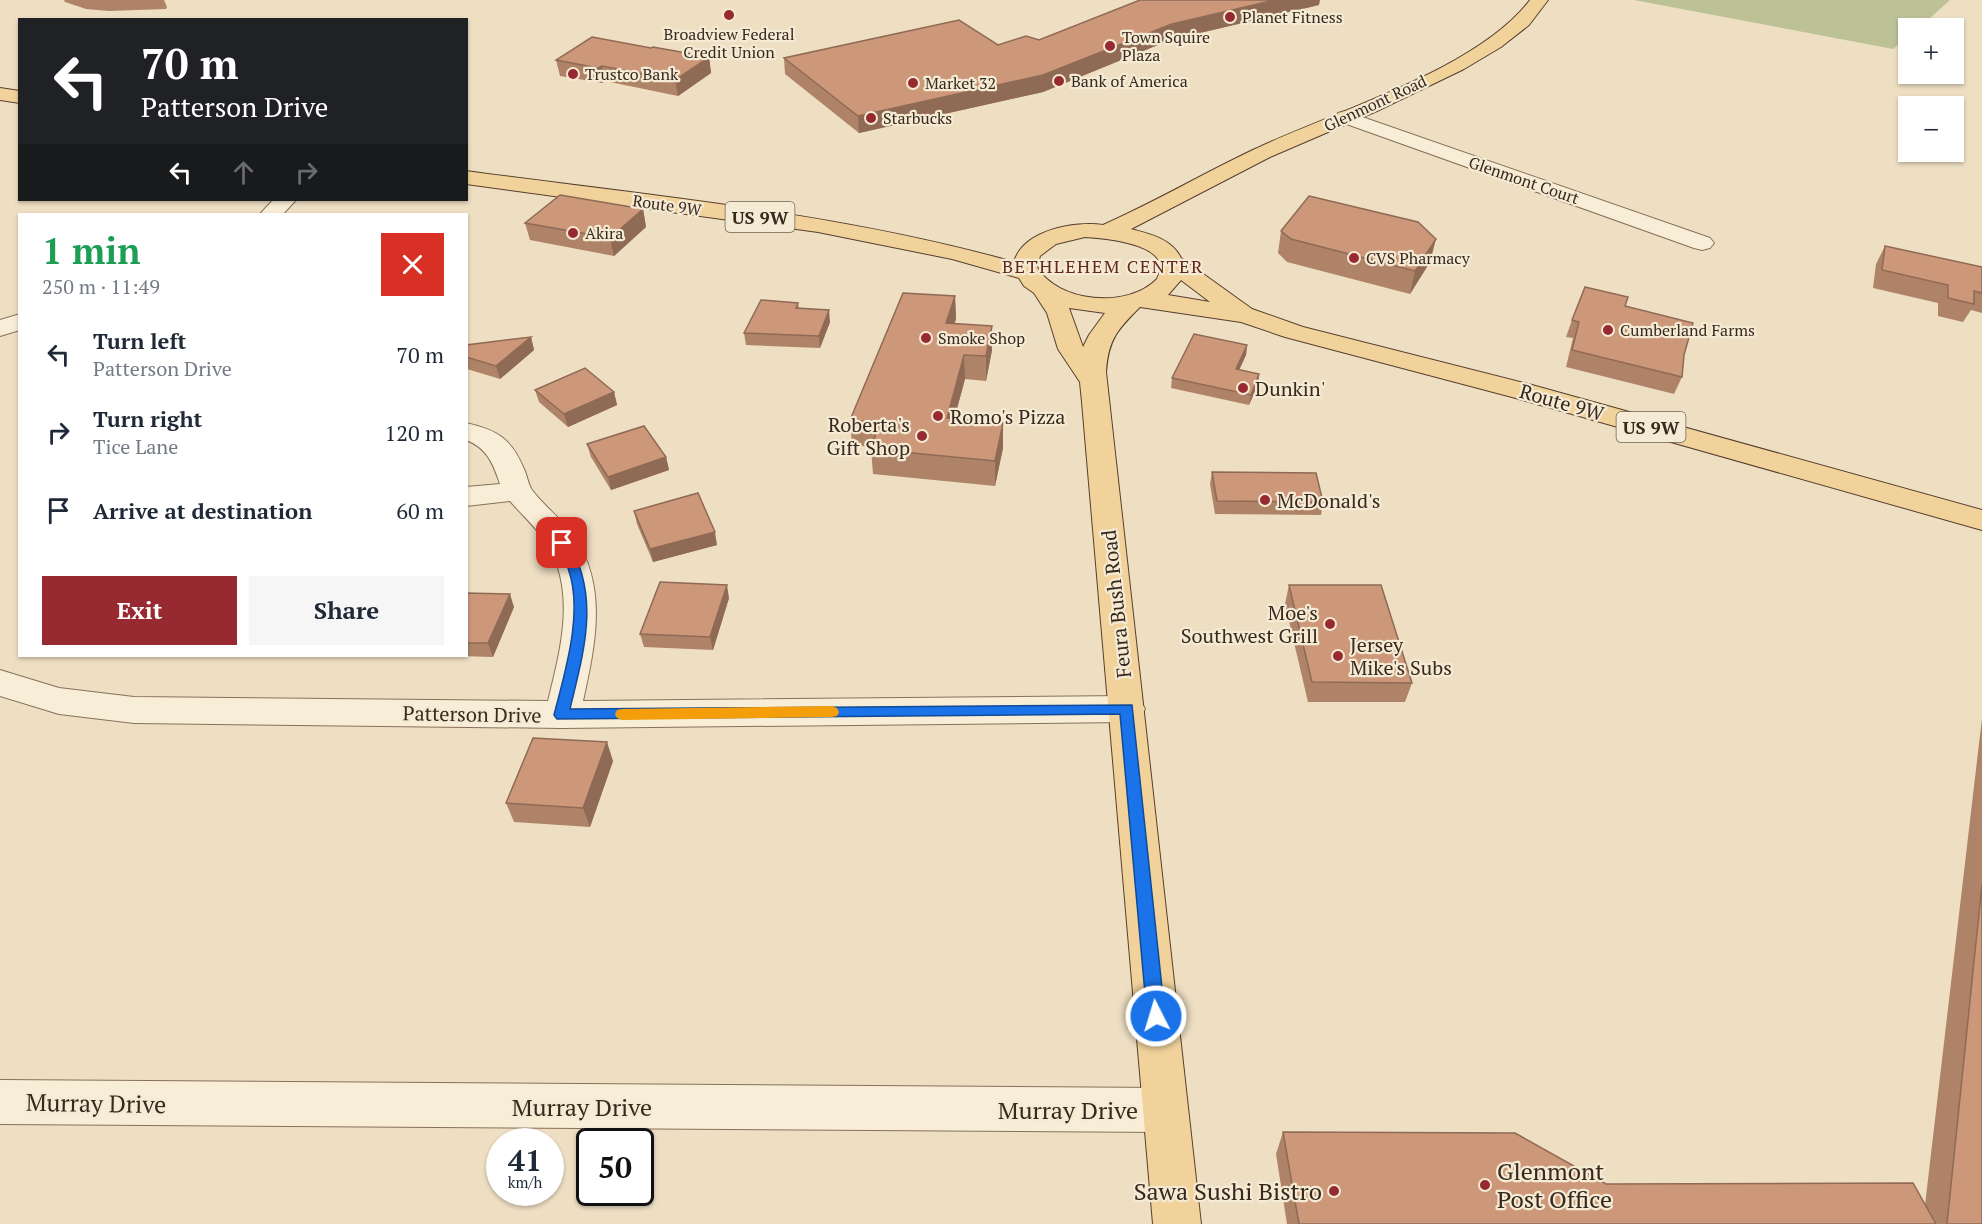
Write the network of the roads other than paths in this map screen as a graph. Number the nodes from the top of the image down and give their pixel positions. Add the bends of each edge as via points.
1 (1539, 0) edge
2 (0, 94) edge
3 (18, 97) edge
4 (1346, 117) junction
5 (468, 177) edge
6 (1197, 188) junction
7 (284, 201) edge
8 (272, 213) edge
9 (1108, 231) junction
10 (867, 233) junction
11 (1043, 241) junction
12 (1702, 243) dead end
13 (1169, 259) junction
14 (1025, 272) junction
15 (1046, 293) junction
16 (1137, 301) junction
17 (1246, 315) junction
18 (18, 323) edge
19 (0, 328) edge
20 (1091, 379) junction
21 (468, 432) edge
22 (517, 491) junction
23 (468, 497) edge
24 (1982, 520) edge
25 (0, 683) edge
26 (1127, 709) junction
27 (562, 715) junction
28 (0, 1101) edge
29 (1164, 1110) junction
30 (1177, 1224) edge

1 - 4 main road, Glenmont Road via 1534,12 1496,43
2 - 3 main road
4 - 6 main road, Glenmont Road via 1265,152
4 - 12 street, Glenmont Court
5 - 10 main road, Route 9W / US 9W
6 - 9 main road, Glenmont Road
6 - 13 main road, Glenmont Road via 1177,211 1166,232
7 - 8 street
9 - 11 main road, Route 9W via 1062,234
9 - 13 main road, Route 9W via 1143,239
10 - 11 main road, Route 9W / US 9W
10 - 14 main road, Route 9W / US 9W
11 - 14 main road via 1025,260
13 - 16 main road, Glenmont Road via 1172,272 1168,282
13 - 17 main road, Route 9W / US 9W
14 - 15 main road
15 - 16 main road, Route 9W via 1086,304
15 - 20 main road, Feura Bush Road via 1060,313 1071,349
16 - 17 main road, Route 9W / US 9W
16 - 20 main road, Feura Bush Road via 1114,316 1097,339
17 - 24 main road, Route 9W / US 9W via 1294,332 1522,391
18 - 19 street
20 - 26 main road, Feura Bush Road
21 - 22 street via 492,439
22 - 23 street
22 - 27 street via 562,543 575,570 580,604 579,643
25 - 27 street, Patterson Drive via 59,702 134,710
26 - 27 street, Patterson Drive
26 - 29 main road, Feura Bush Road
28 - 29 street, Murray Drive
29 - 30 main road, Feura Bush Road

